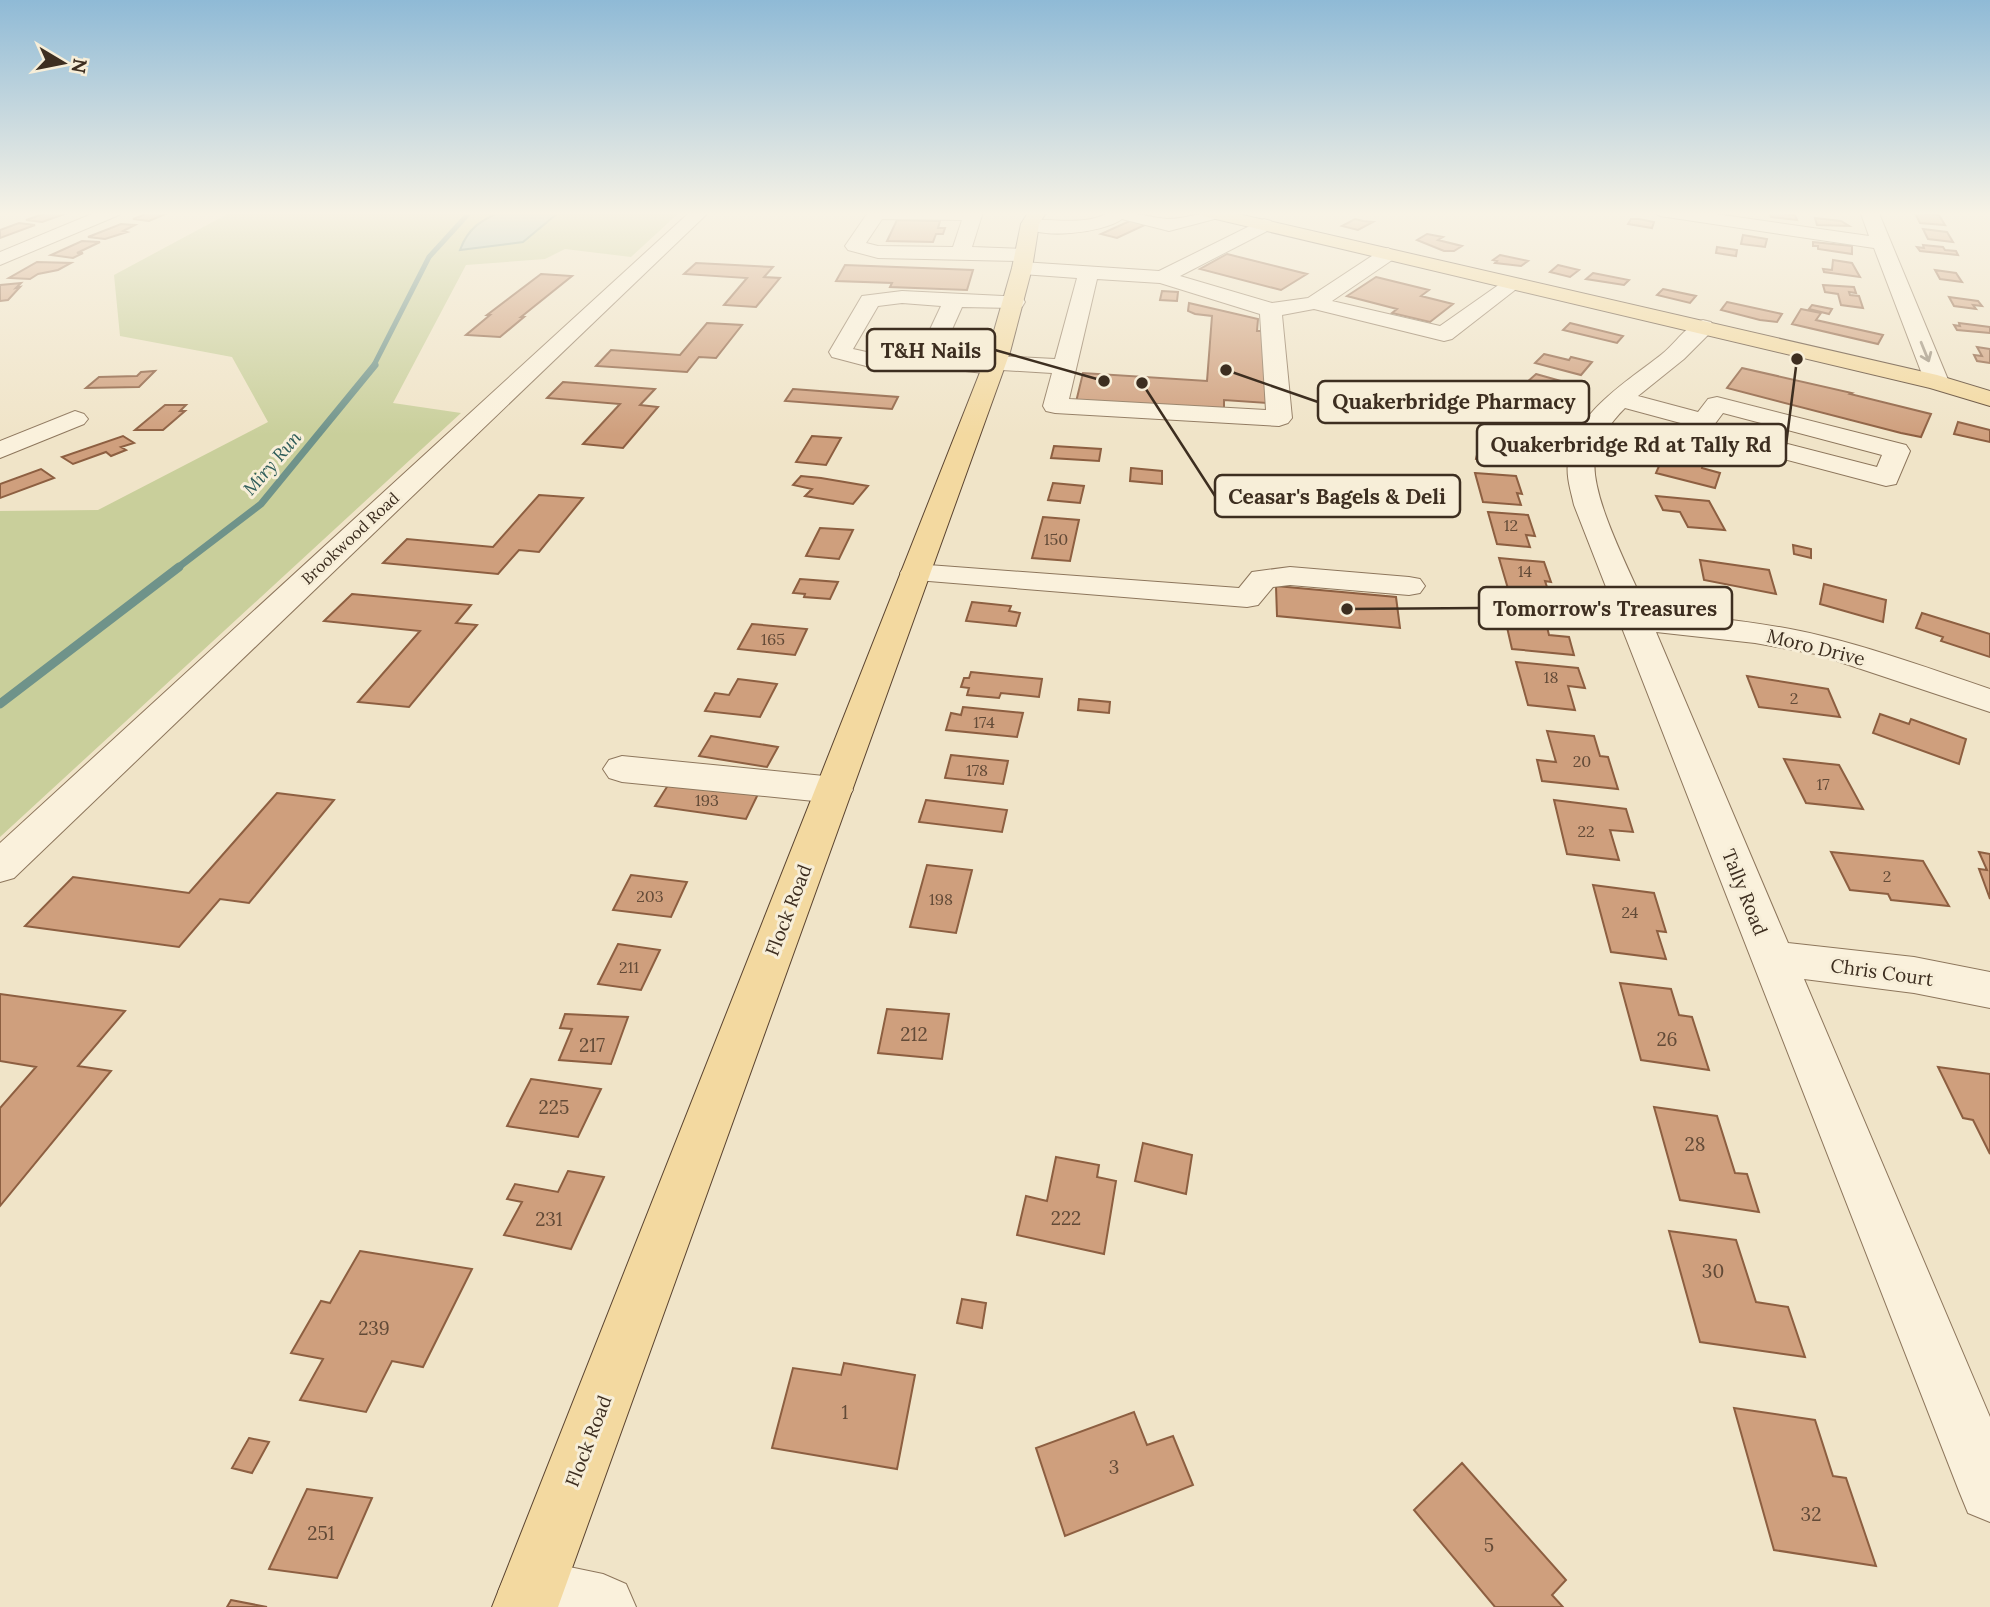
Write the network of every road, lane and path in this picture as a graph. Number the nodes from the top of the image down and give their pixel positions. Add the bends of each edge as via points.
1 (621, 286) edge
2 (1018, 286) edge
3 (1085, 286) edge
4 (1215, 286) edge
5 (1340, 286) edge
6 (1510, 286) edge
7 (1527, 286) edge
8 (1898, 286) edge
9 (954, 300) junction
10 (1265, 300) junction
11 (1014, 302) junction
12 (1314, 303) junction
13 (1703, 327) junction
14 (932, 363) junction
15 (994, 365) junction
16 (1065, 367) junction
17 (1937, 382) junction
18 (1990, 387) edge
19 (1627, 393) junction
20 (1990, 399) edge
21 (1707, 416) junction
22 (75, 419) dead end
23 (0, 450) edge
24 (915, 573) junction
25 (1409, 586) dead end
26 (1635, 620) junction
27 (1990, 701) edge
28 (622, 769) dead end
29 (834, 790) junction
30 (0, 867) edge
31 (1772, 958) junction
32 (1990, 990) edge
33 (1990, 1491) edge
34 (528, 1600) edge
35 (603, 1607) edge

1 - 30 street, Brookwood Road
2 - 11 main road, Flock Road
3 - 16 street
4 - 10 street
5 - 12 street
6 - 12 street via 1444,334
7 - 13 main road
8 -> 17 street
9 - 11 street
9 - 14 street via 927,360
9 - 14 street via 902,296 870,301 841,352 870,360
10 - 12 street
10 - 16 street via 1279,418 1055,406
11 - 15 main road, Flock Road
13 - 17 main road
13 - 19 street, Tally Road
14 - 15 street
15 - 16 street
15 - 24 main road, Flock Road
17 - 18 main road
17 - 20 main road
19 - 21 street
19 - 26 street, Tally Road via 1597,423 1587,441 1582,480
21 - 21 street via 1698,429 1886,478 1897,451 1717,404
22 - 23 street
24 - 25 street via 1247,598 1263,579 1290,576
24 - 29 main road, Flock Road
26 - 27 street, Moro Drive via 1797,640
26 - 31 street, Tally Road
28 - 29 street
29 - 34 main road, Flock Road
31 - 32 street, Chris Court via 1914,975
31 - 33 street, Tally Road
34 - 35 street

